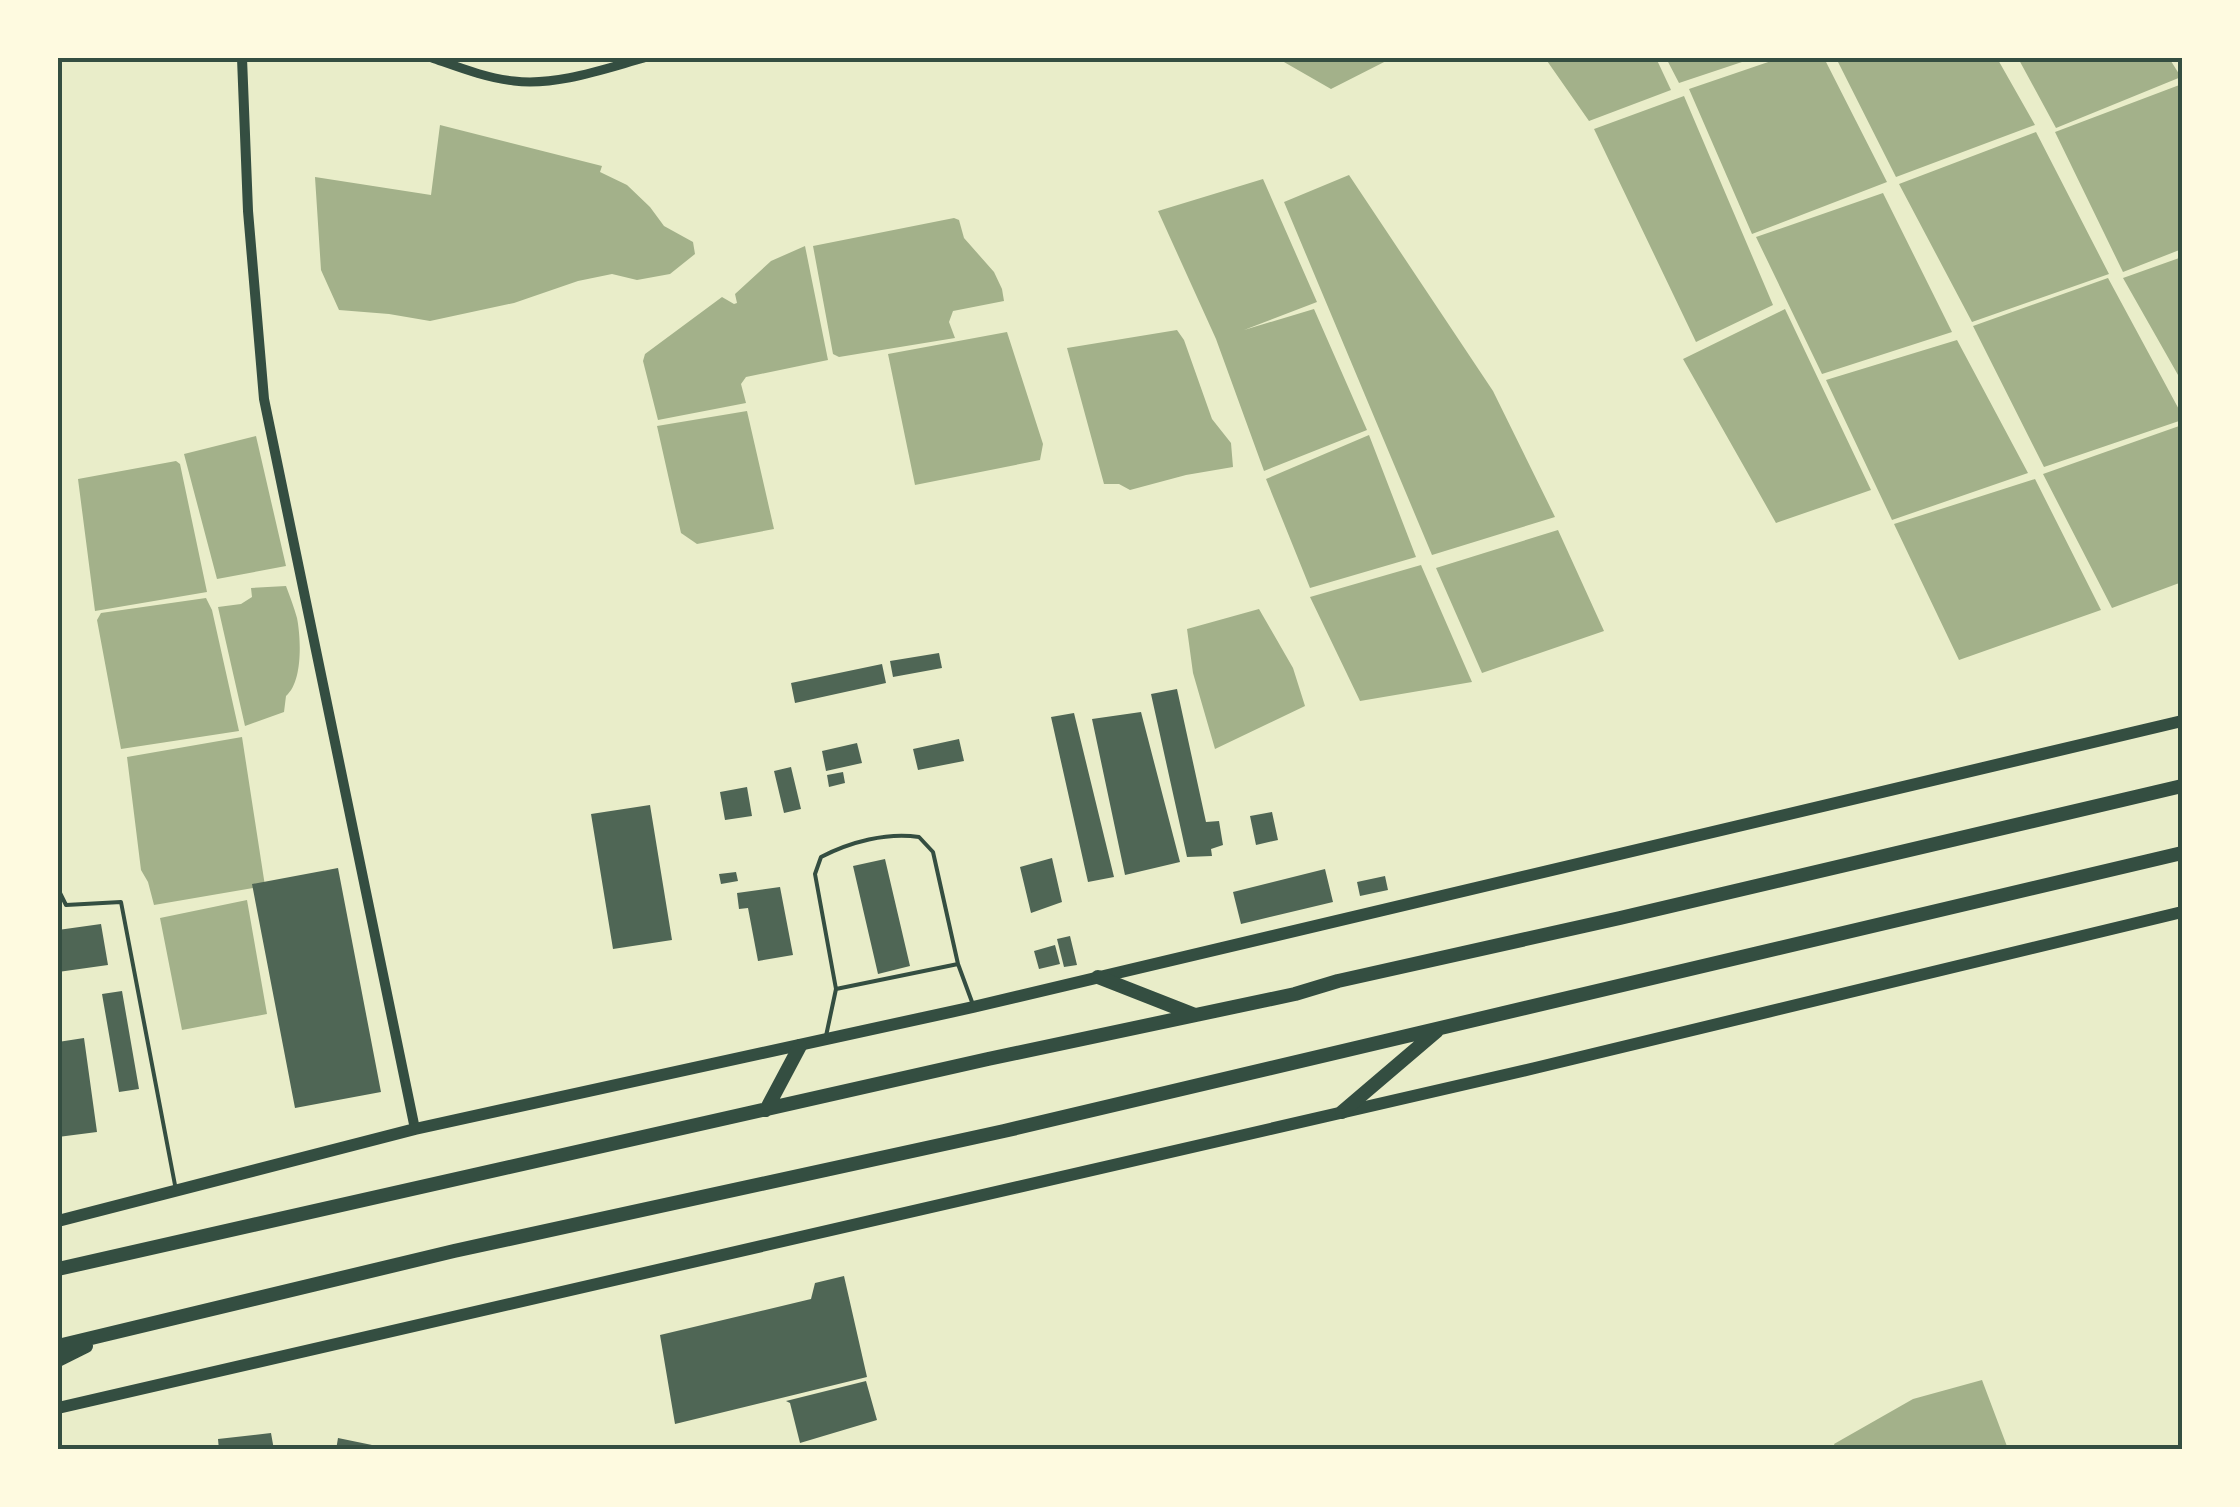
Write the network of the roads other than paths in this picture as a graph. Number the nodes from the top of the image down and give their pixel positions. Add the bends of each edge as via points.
1 (242, 58) edge
2 (432, 58) edge
3 (644, 58) edge
4 (2182, 721) edge
5 (2182, 786) edge
6 (2182, 854) edge
7 (58, 889) edge
8 (2182, 912) edge
9 (958, 964) junction
10 (1098, 977) junction
11 (836, 988) junction
12 (973, 1007) junction
13 (1195, 1015) junction
14 (1441, 1028) junction
15 (826, 1040) junction
16 (800, 1046) junction
17 (766, 1110) junction
18 (1342, 1112) junction
19 (415, 1129) junction
20 (176, 1190) junction
21 (58, 1221) edge
22 (58, 1268) edge
23 (109, 1334) junction
24 (58, 1346) edge
25 (58, 1360) edge
26 (58, 1408) edge

1 - 19 street via 264,399
2 - 3 street via 515,81 544,81
4 - 10 main road
5 - 13 highway
6 - 14 highway
7 - 20 lane via 66,905 121,902
8 - 18 main road
9 - 11 lane
9 - 11 lane via 933,852 919,837 898,834 821,857 815,874
9 - 12 lane
10 - 12 main road
10 - 13 highway
11 - 15 lane
12 - 15 main road
13 - 17 highway
14 - 18 highway
14 - 23 highway
15 - 16 main road
16 - 17 highway
16 - 19 main road
17 - 22 highway
18 - 26 main road
19 - 20 main road
20 - 21 main road
23 - 24 highway
23 - 25 highway

